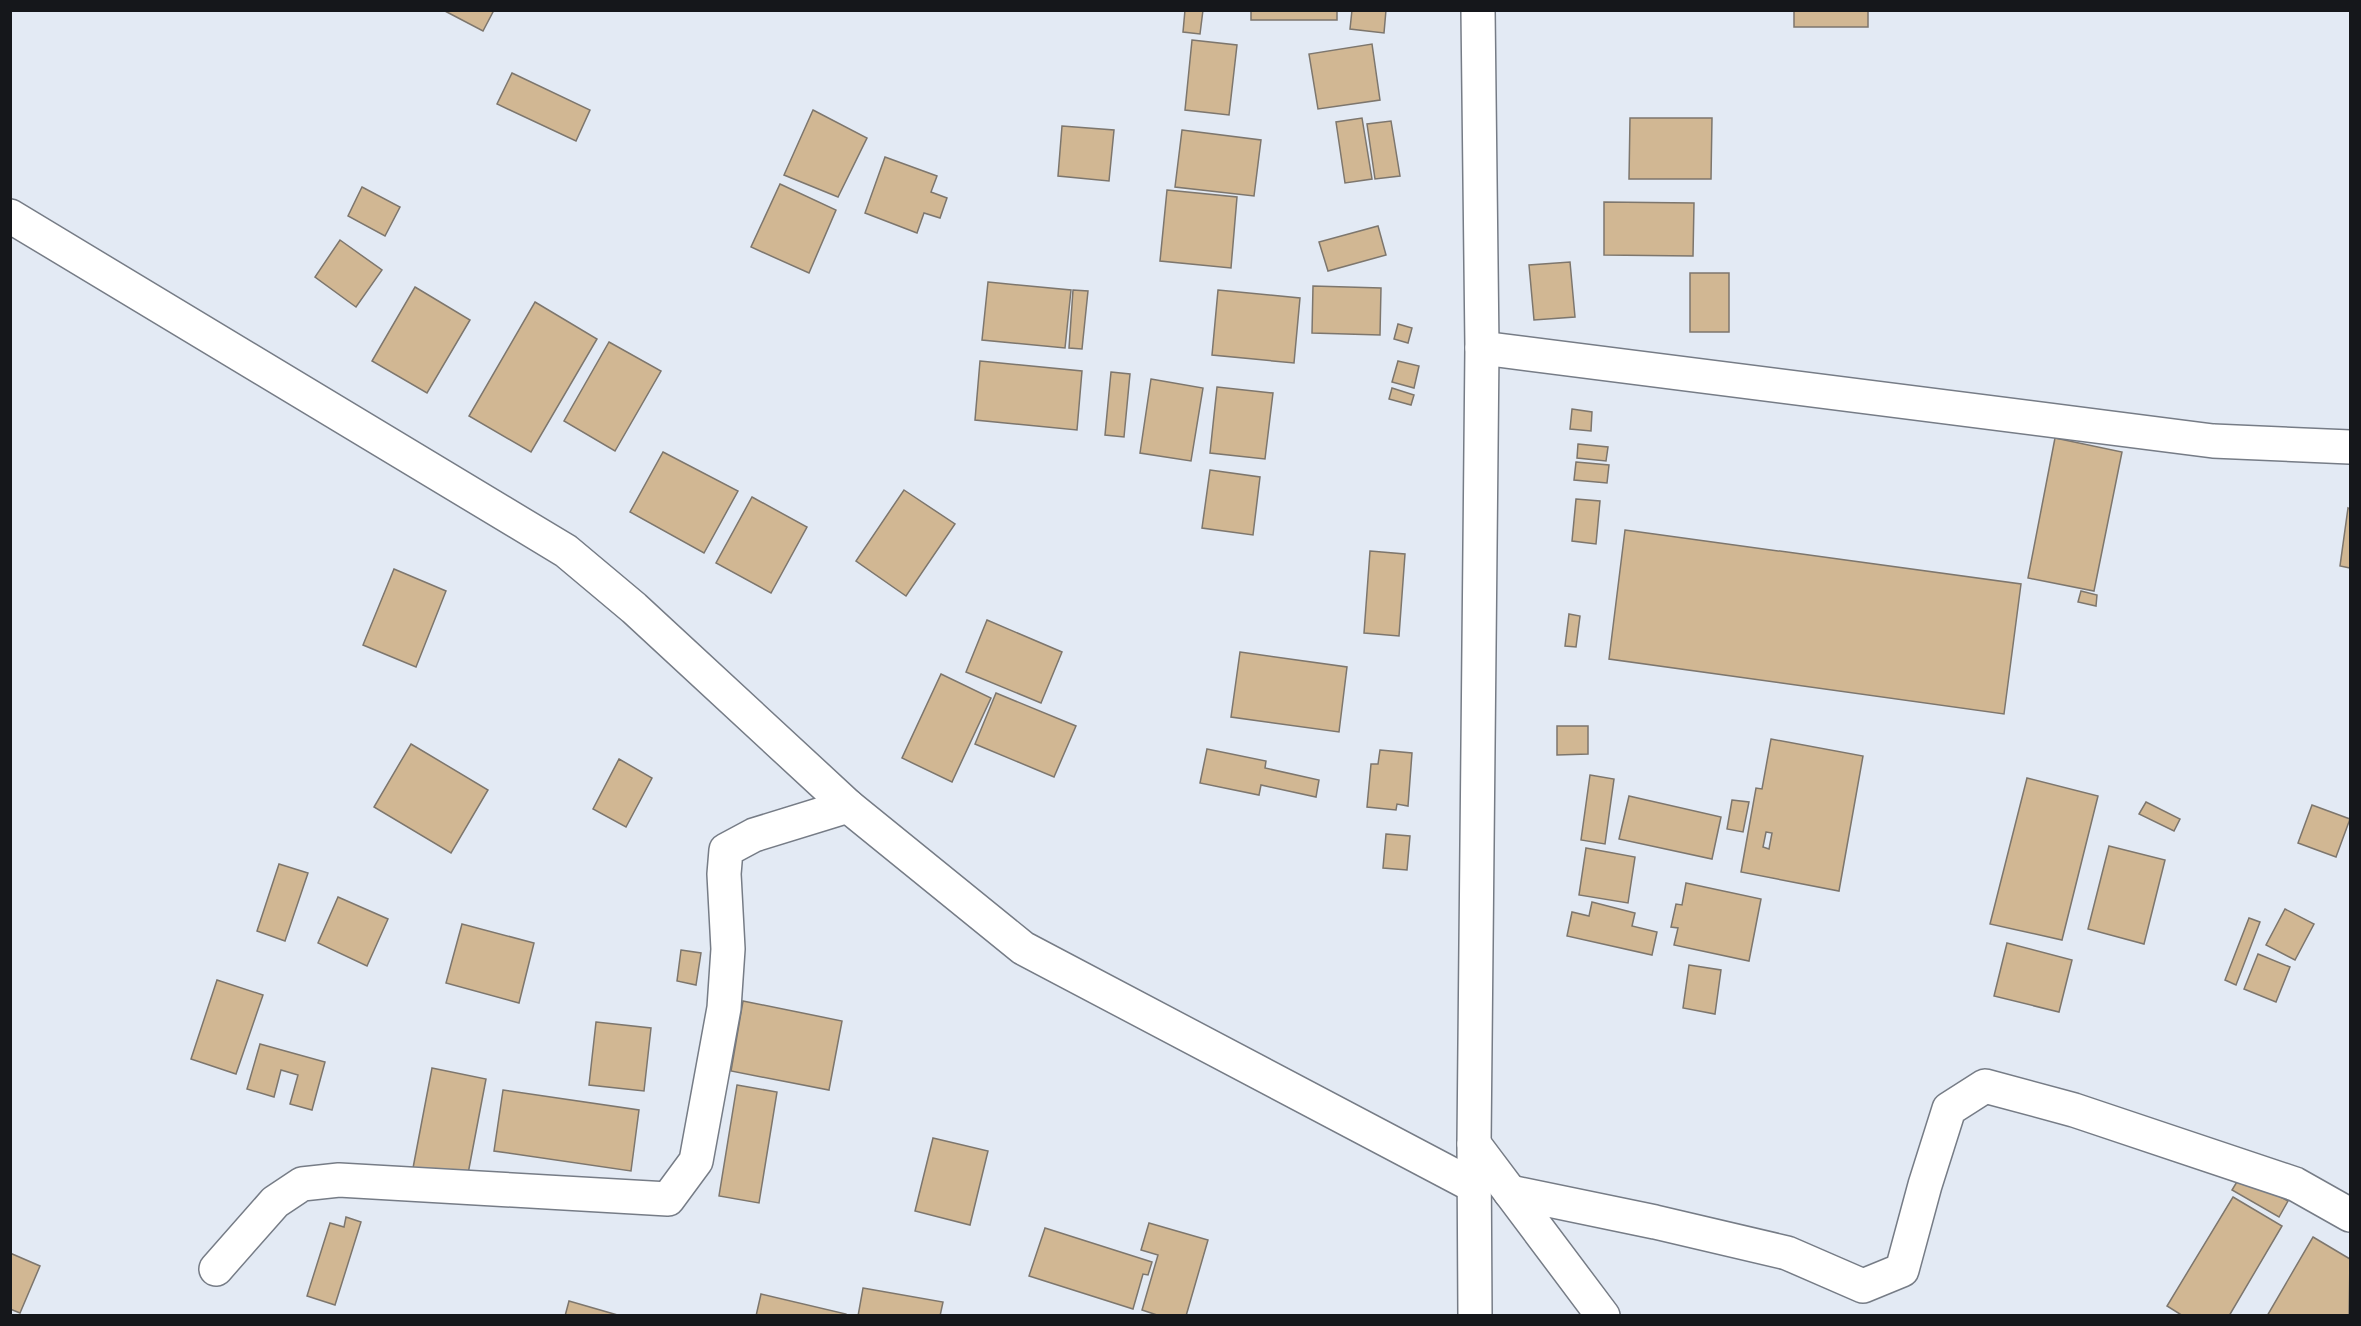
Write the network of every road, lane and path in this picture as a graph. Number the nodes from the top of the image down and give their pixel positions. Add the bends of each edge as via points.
1 (1478, 10) edge
2 (10, 216) edge
3 (1482, 348) junction
4 (2350, 447) edge
5 (848, 806) junction
6 (1474, 1144) junction
7 (1474, 1186) junction
8 (1510, 1192) junction
9 (2350, 1215) edge
10 (216, 1269) dead end
11 (1475, 1316) edge
12 (1603, 1316) edge

1 - 3 street
2 - 5 street via 566,551 634,608
3 - 4 street via 2213,441
3 - 6 street
5 - 7 street via 1023,948
5 - 10 street via 754,835 726,850 728,950 724,1008 696,1161 668,1199 339,1180 302,1184 275,1202
6 - 7 street
6 - 8 street
7 - 11 street
8 - 9 street via 1787,1253 1863,1286 1902,1270 1949,1109 1985,1086 2074,1110 2295,1184
8 - 12 street

